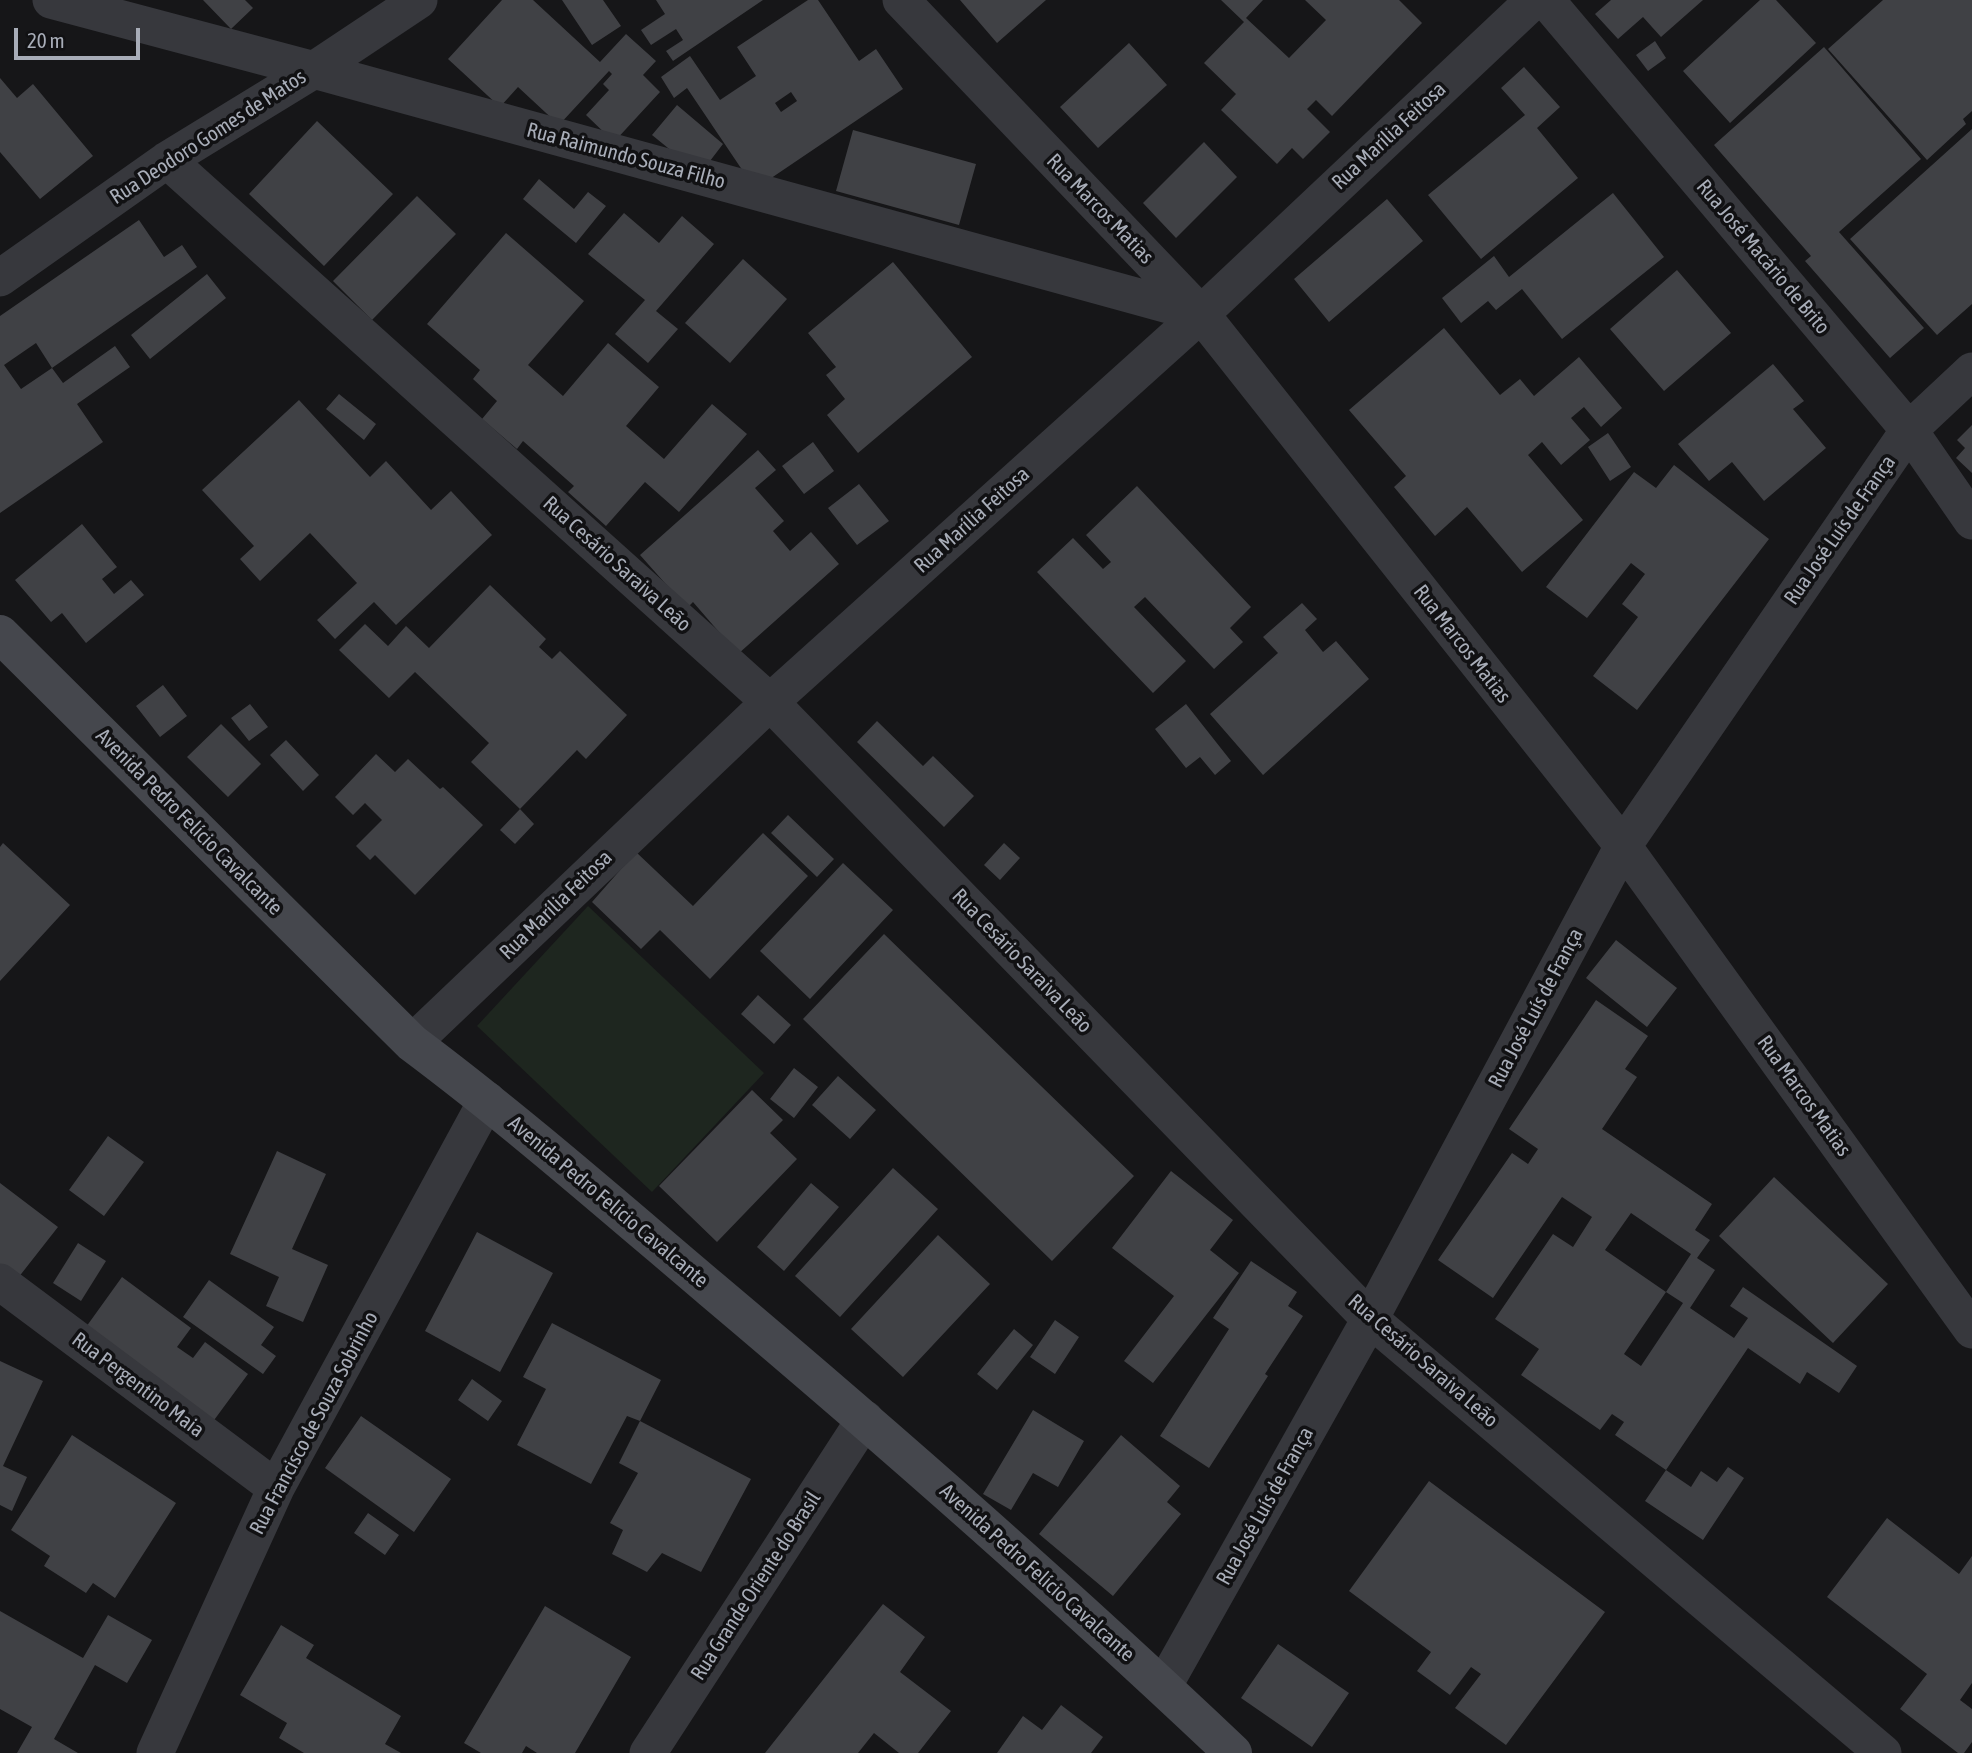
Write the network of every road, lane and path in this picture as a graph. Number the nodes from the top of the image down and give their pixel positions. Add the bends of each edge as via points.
1 (51, 0) edge
2 (419, 0) edge
3 (901, 0) edge
4 (1534, 0) edge
5 (1546, 0) edge
6 (314, 69) junction
7 (167, 160) junction
8 (0, 278) edge
9 (1200, 314) junction
10 (1972, 371) edge
11 (1909, 430) junction
12 (1972, 521) edge
13 (0, 634) edge
14 (770, 702) junction
15 (1623, 846) junction
16 (412, 1043) junction
17 (487, 1100) junction
18 (0, 1282) edge
19 (1370, 1319) junction
20 (1972, 1330) edge
21 (865, 1419) junction
22 (276, 1488) junction
23 (1163, 1687) junction
24 (155, 1753) edge
25 (648, 1753) edge
26 (1233, 1753) edge
27 (1883, 1753) edge

1 - 6 street, Rua Raimundo Souza Filho
2 - 6 street, Rua Deodoro Gomes de Matos
3 - 9 street, Rua Marcos Matias
4 - 9 street, Rua Marília Feitosa
5 - 11 street, Rua José Macário de Brito
6 - 7 street, Rua Deodoro Gomes de Matos
6 - 9 street, Rua Raimundo Souza Filho
7 - 8 street, Rua Deodoro Gomes de Matos
7 - 14 street, Rua Cesário Saraiva Leão
9 - 14 street, Rua Marília Feitosa
9 - 15 street, Rua Marcos Matias
10 - 11 street, Rua José Luís de França
11 - 12 street, Rua José Macário de Brito
11 - 15 street, Rua José Luís de França
13 - 16 street, Avenida Pedro Felício Cavalcante
14 - 16 street, Rua Marília Feitosa
14 - 19 street, Rua Cesário Saraiva Leão
15 - 19 street, Rua José Luís de França
15 - 20 street, Rua Marcos Matias
16 - 17 street, Avenida Pedro Felício Cavalcante
17 - 21 street, Avenida Pedro Felício Cavalcante
17 - 22 street, Rua Francisco de Souza Sobrinho
18 - 22 street, Rua Pergentino Maia
19 - 23 street, Rua José Luís de França
19 - 27 street, Rua Cesário Saraiva Leão
21 - 23 street, Avenida Pedro Felício Cavalcante
21 - 25 street, Rua Grande Oriente do Brasil
22 - 24 street, Rua Francisco de Souza Sobrinho
23 - 26 street, Avenida Pedro Felício Cavalcante

